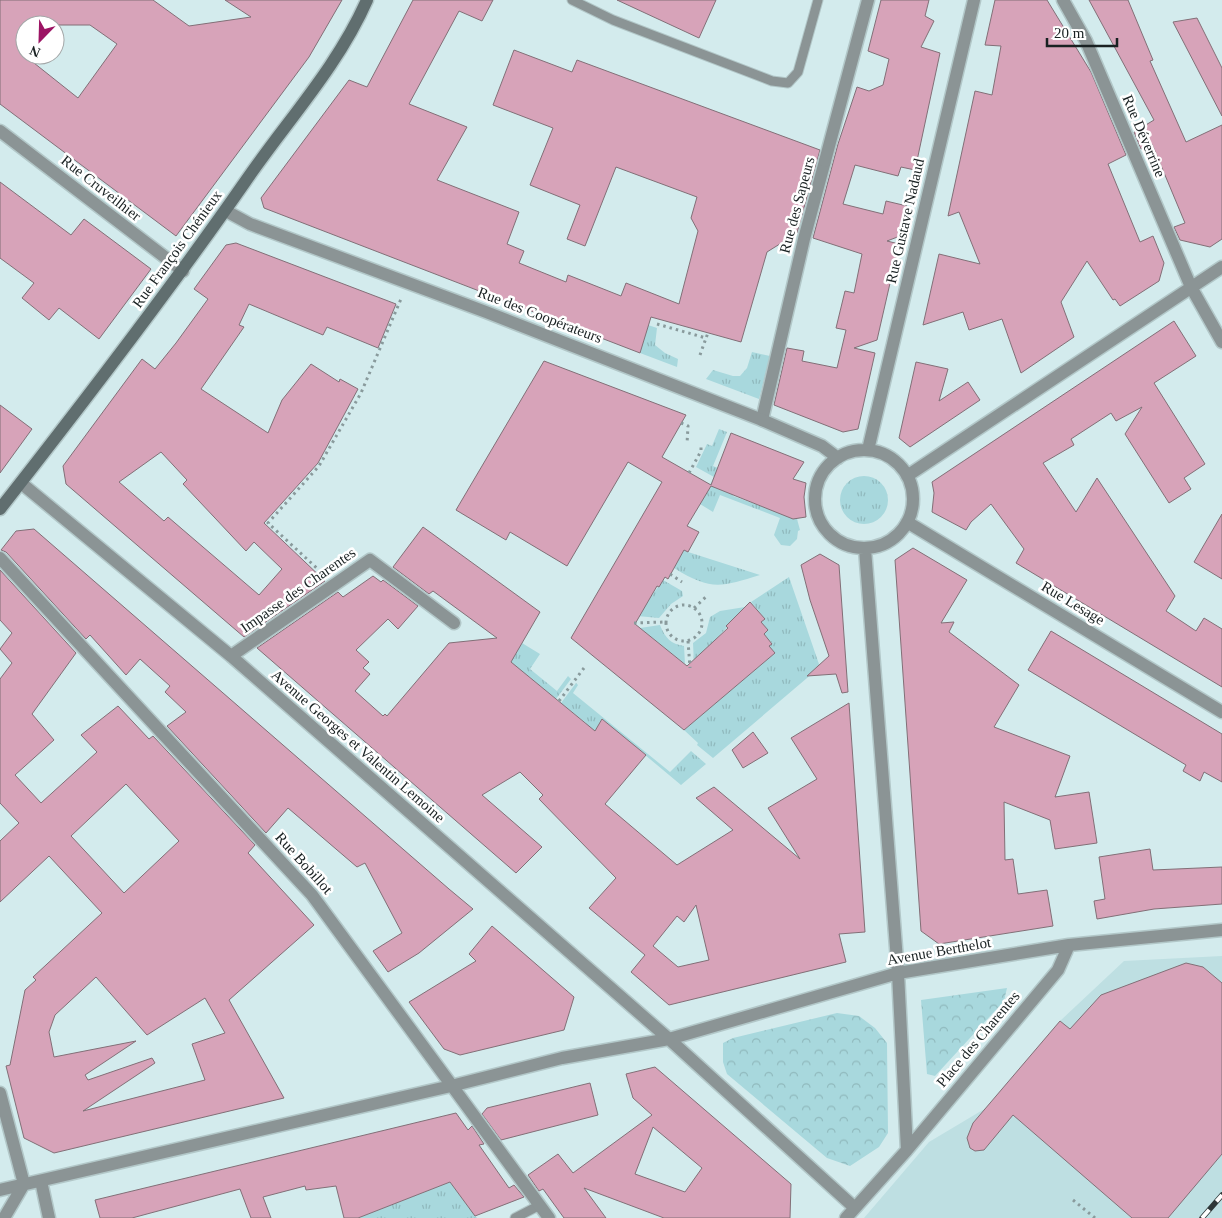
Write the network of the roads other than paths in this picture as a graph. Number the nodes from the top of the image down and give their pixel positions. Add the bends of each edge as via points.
1 (366, 0) edge
2 (572, 0) edge
3 (818, 0) edge
4 (868, 0) edge
5 (974, 0) edge
6 (1063, 0) edge
7 (0, 131) edge
8 (226, 211) junction
9 (1222, 267) edge
10 (183, 271) junction
11 (1191, 287) junction
12 (1222, 342) edge
13 (762, 420) junction
14 (868, 450) junction
15 (838, 458) junction
16 (907, 476) junction
17 (21, 483) junction
18 (0, 509) edge
19 (907, 522) junction
20 (865, 548) junction
21 (0, 558) edge
22 (454, 623) dead end
23 (231, 656) junction
24 (1222, 712) edge
25 (1222, 930) edge
26 (1069, 945) junction
27 (898, 973) junction
28 (669, 1039) junction
29 (451, 1086) junction
30 (0, 1093) edge
31 (907, 1150) junction
32 (41, 1181) junction
33 (24, 1184) junction
34 (0, 1190) edge
35 (540, 1205) junction
36 (855, 1208) junction
37 (4, 1218) edge
38 (49, 1218) edge
39 (515, 1218) edge
40 (549, 1218) edge
41 (846, 1218) edge

1 - 8 main road, Rue François Chénieux via 358,20 319,83
2 - 3 lane via 613,20 772,81 788,83 798,72
4 - 13 street, Rue des Sapeurs via 804,239
5 - 14 street, Rue Gustave Nadaud
6 - 11 street, Rue Déverrine via 1086,41
7 - 10 street, Rue Cruveilhier
8 - 10 main road, Rue François Chénieux
8 - 13 street, Rue des Coopérateurs via 250,224
9 - 11 street
10 - 17 main road, Rue François Chénieux
11 - 12 street, Rue Déverrine
11 - 16 street
13 - 15 street, Rue des Coopérateurs via 822,446
14 - 15 street
14 - 16 street via 892,459
15 - 20 street via 823,470 816,484 817,514 835,539 849,546
16 - 19 street via 913,499
17 - 18 main road, Rue François Chénieux
17 - 23 street, Avenue Georges et Valentin Lemoine
19 - 20 street via 890,541
19 - 24 street, Rue Lesage
20 - 27 street
21 - 29 street, Rue Bobillot via 312,895
22 - 23 street, Impasse des Charentes via 370,560
23 - 28 street, Avenue Georges et Valentin Lemoine
25 - 26 street, Avenue Berthelot
26 - 27 street, Avenue Berthelot
26 - 31 street, Place des Charentes via 1058,970
27 - 28 street, Avenue Berthelot
27 - 31 street
28 - 29 street, Avenue Berthelot via 562,1058
28 - 36 street
29 - 32 street, Avenue Berthelot
29 - 35 street, Rue Bobillot
30 - 33 street
31 - 36 street, Place des Charentes
32 - 33 street, Avenue Berthelot
32 - 38 street
33 - 34 street, Avenue Berthelot
33 - 37 street
35 - 39 lane
35 - 40 street, Rue Bobillot
36 - 41 street, Place des Charentes

